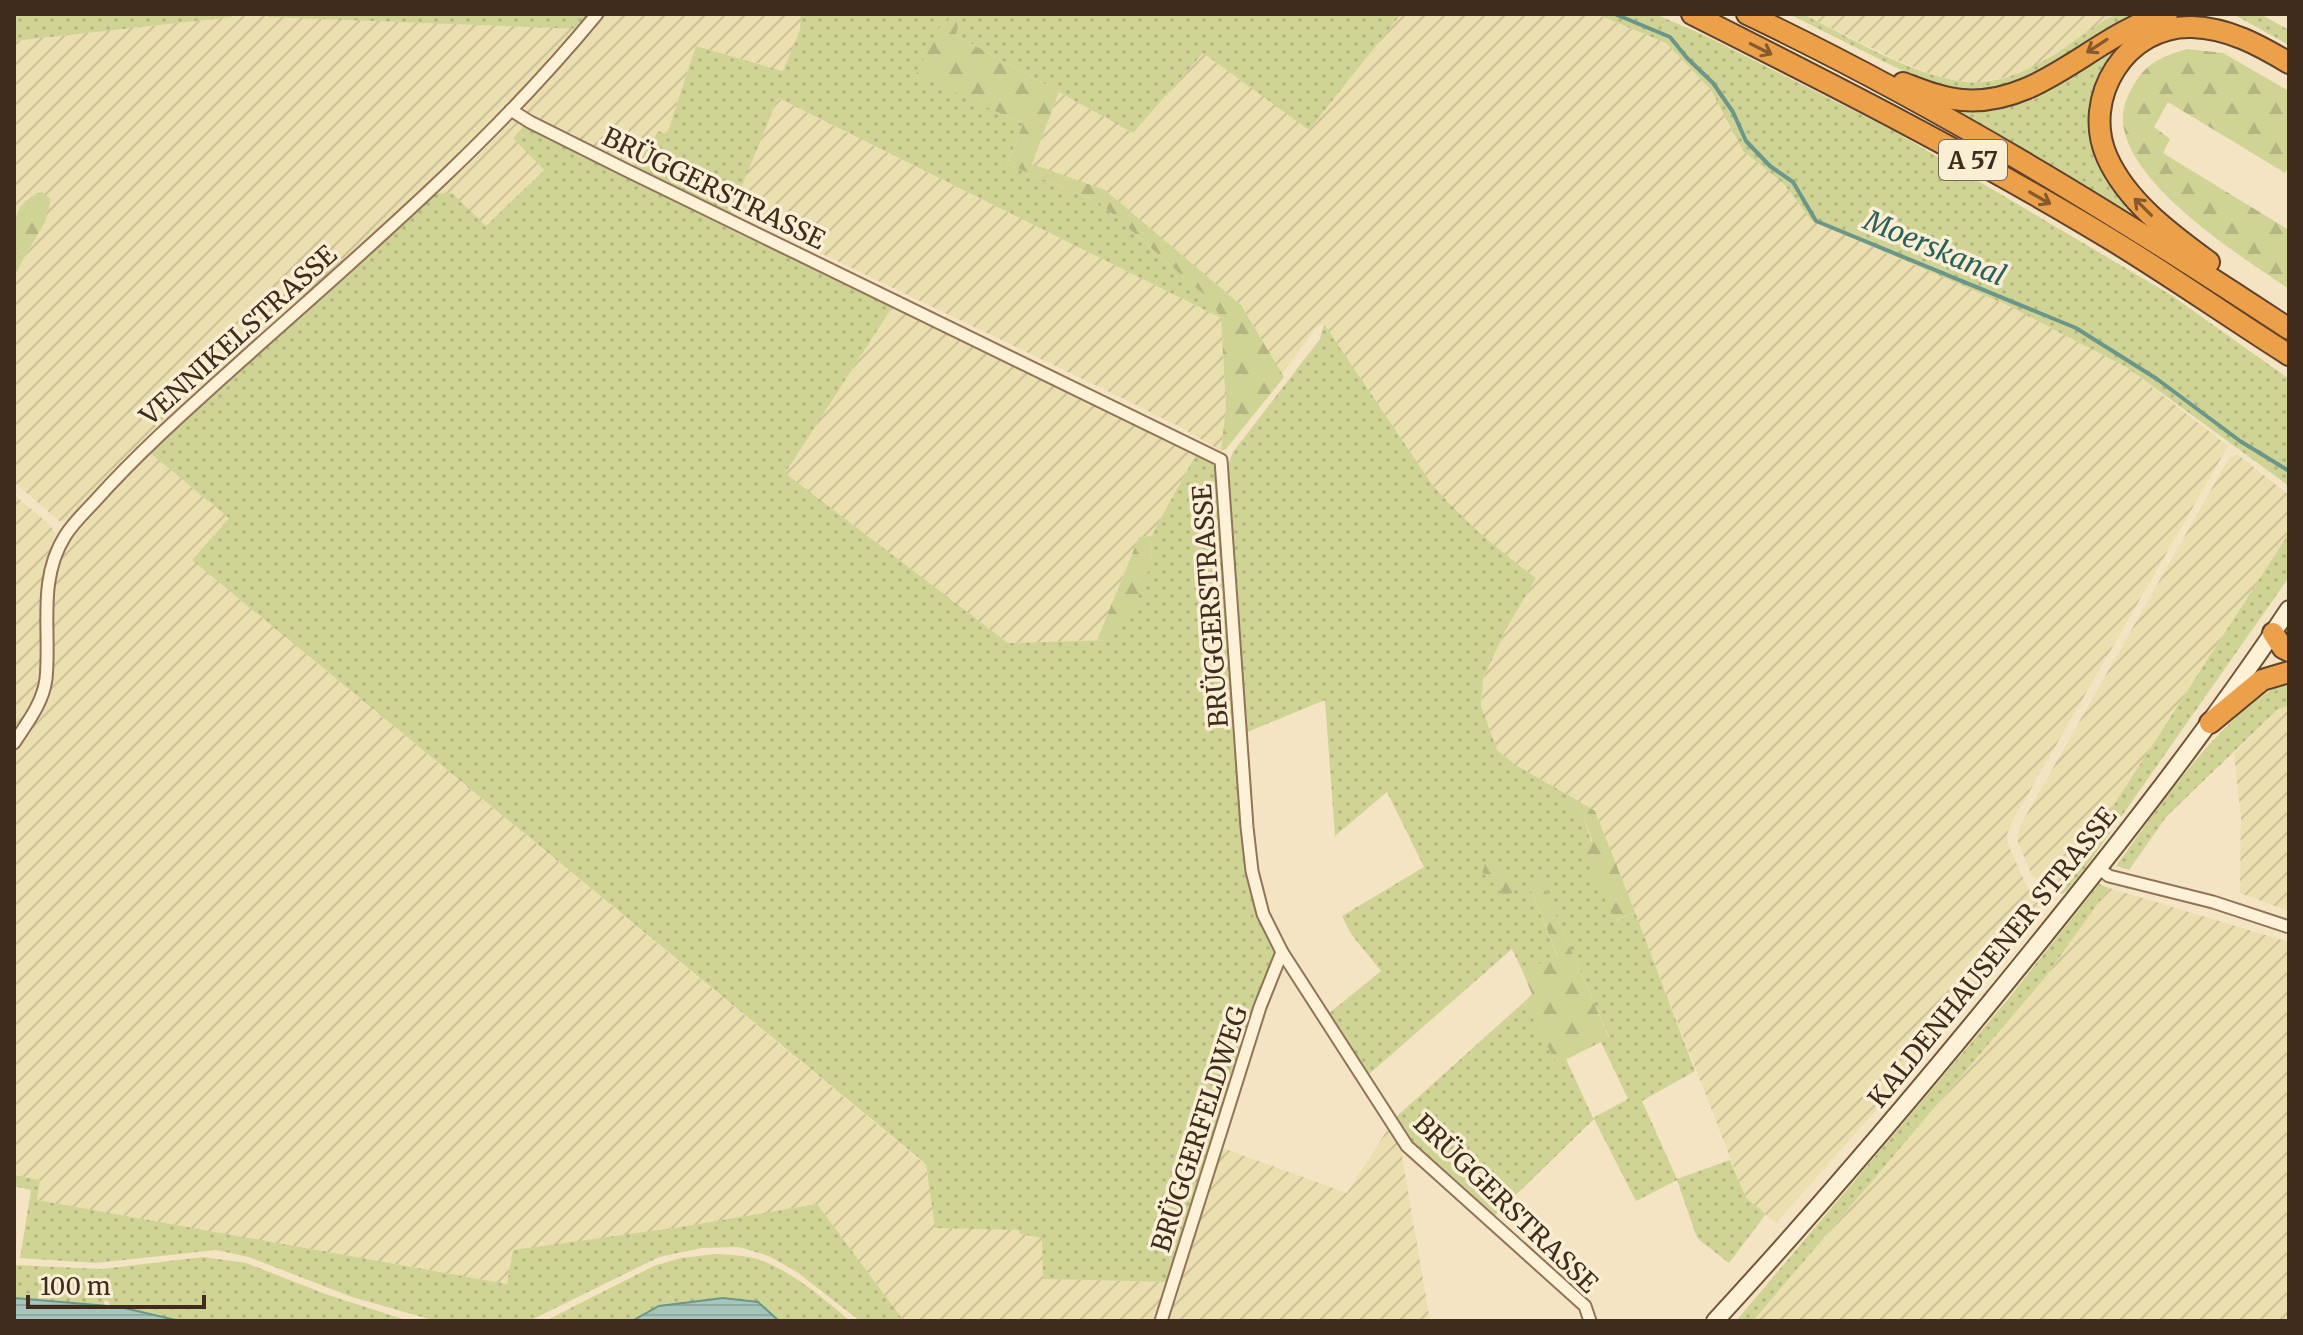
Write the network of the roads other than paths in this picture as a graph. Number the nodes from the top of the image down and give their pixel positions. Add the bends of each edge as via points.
1 (597, 14) edge
2 (1692, 14) edge
3 (1747, 14) edge
4 (2167, 14) edge
5 (2199, 14) edge
6 (1829, 53) junction
7 (2289, 54) edge
8 (2289, 63) edge
9 (511, 110) junction
10 (2288, 328) edge
11 (2289, 355) edge
12 (2289, 609) edge
13 (2281, 633) edge
14 (2289, 651) edge
15 (2289, 672) edge
16 (2210, 723) junction
17 (14, 743) edge
18 (2098, 868) junction
19 (2289, 927) edge
20 (1282, 952) junction
21 (1161, 1321) edge
22 (1590, 1321) edge
23 (1715, 1321) edge

1 - 9 street, VENNIKELSTRASSE
2 -> 11 highway, A 57 via 1993,171
3 - 6 highway, A 57
4 -> 6 highway via 2129,27 2026,89 1981,100 1941,96
5 - 7 highway via 2233,24
6 - 10 highway, A 57 via 2127,223
10 -> 8 highway via 2274,306 2195,252 2129,192 2106,154 2099,118 2105,88 2118,64 2138,44 2163,32 2189,27 2216,30
9 - 17 street, VENNIKELSTRASSE via 385,232 144,449 67,533 46,594 42,694
9 - 20 street, BRÜGGERSTRASSE via 1221,460 1252,871 1263,914
12 - 13 main road, KALDENHAUSENER STRASSE
13 - 14 highway via 2283,648
13 - 16 main road, KALDENHAUSENER STRASSE
15 - 16 highway via 2262,680
16 - 18 main road, KALDENHAUSENER STRASSE
18 - 19 street via 2109,876
18 - 23 main road, KALDENHAUSENER STRASSE via 1928,1077
20 - 21 street, BRÜGGERFELDWEG
20 - 22 street, BRÜGGERSTRASSE via 1407,1146 1585,1306

